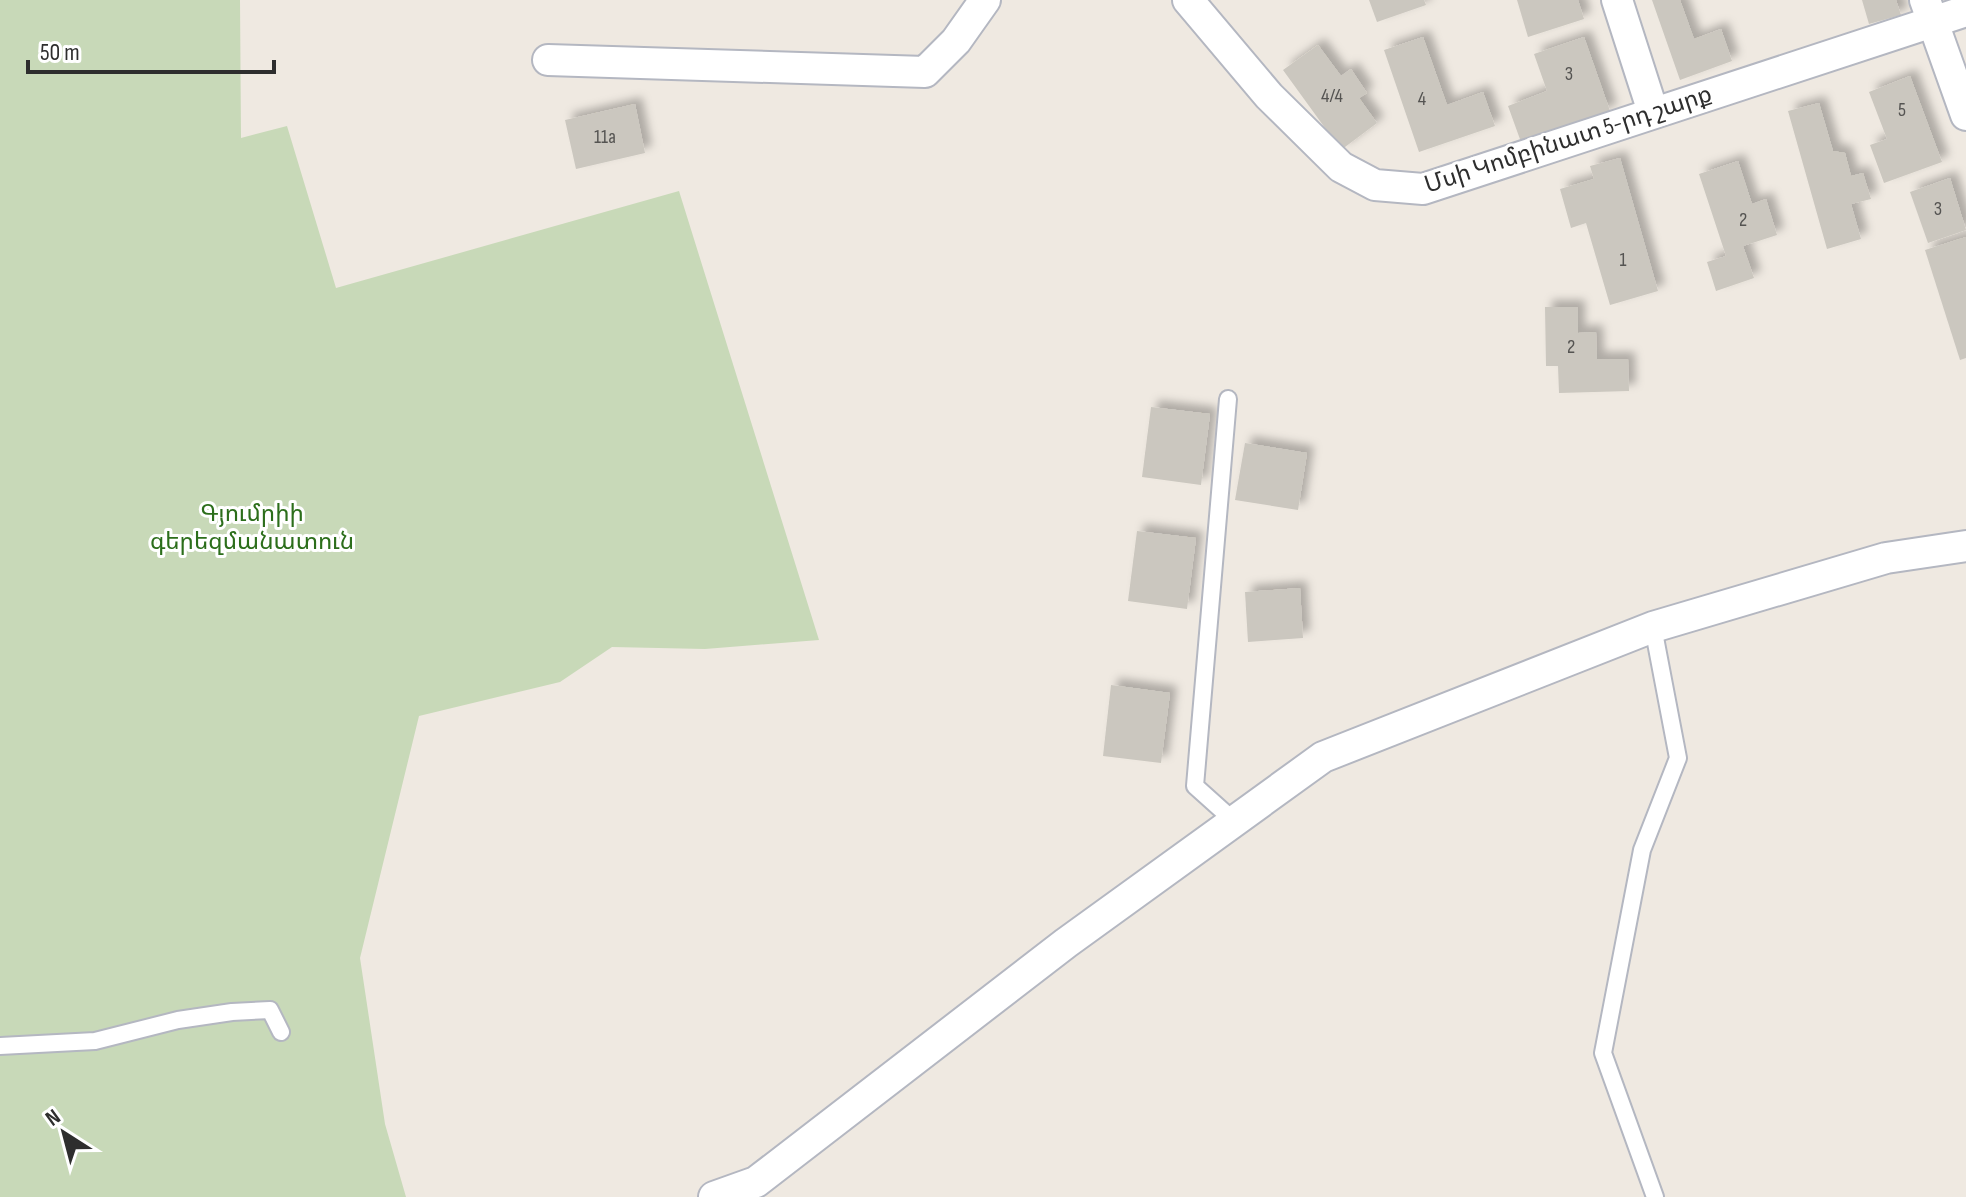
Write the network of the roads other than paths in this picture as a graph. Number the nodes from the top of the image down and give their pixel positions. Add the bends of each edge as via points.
1 (985, 0) edge
2 (1188, 0) edge
3 (1617, 0) edge
4 (1929, 11) edge
5 (1966, 11) edge
6 (548, 60) dead end
7 (1653, 112) junction
8 (1966, 115) edge
9 (1228, 399) dead end
10 (1966, 546) edge
11 (1653, 627) junction
12 (1234, 821) junction
13 (281, 1032) dead end
14 (0, 1046) edge
15 (714, 1197) edge
16 (1655, 1197) edge

1 - 6 street via 925,72
2 - 7 street, Մսի Կոմբինատ 5-րդ շարք via 1269,96 1341,167 1375,185 1423,189
3 - 7 street
4 - 5 street, Մսի Կոմբինատ 5-րդ շարք
4 - 7 street, Մսի Կոմբինատ 5-րդ շարք
4 - 8 street
9 - 12 lane via 1195,786
10 - 11 street via 1886,558
11 - 12 street via 1323,757
11 - 16 lane via 1678,758 1642,850 1603,1053
12 - 15 street via 756,1182
13 - 14 lane via 270,1010 178,1020 95,1041

